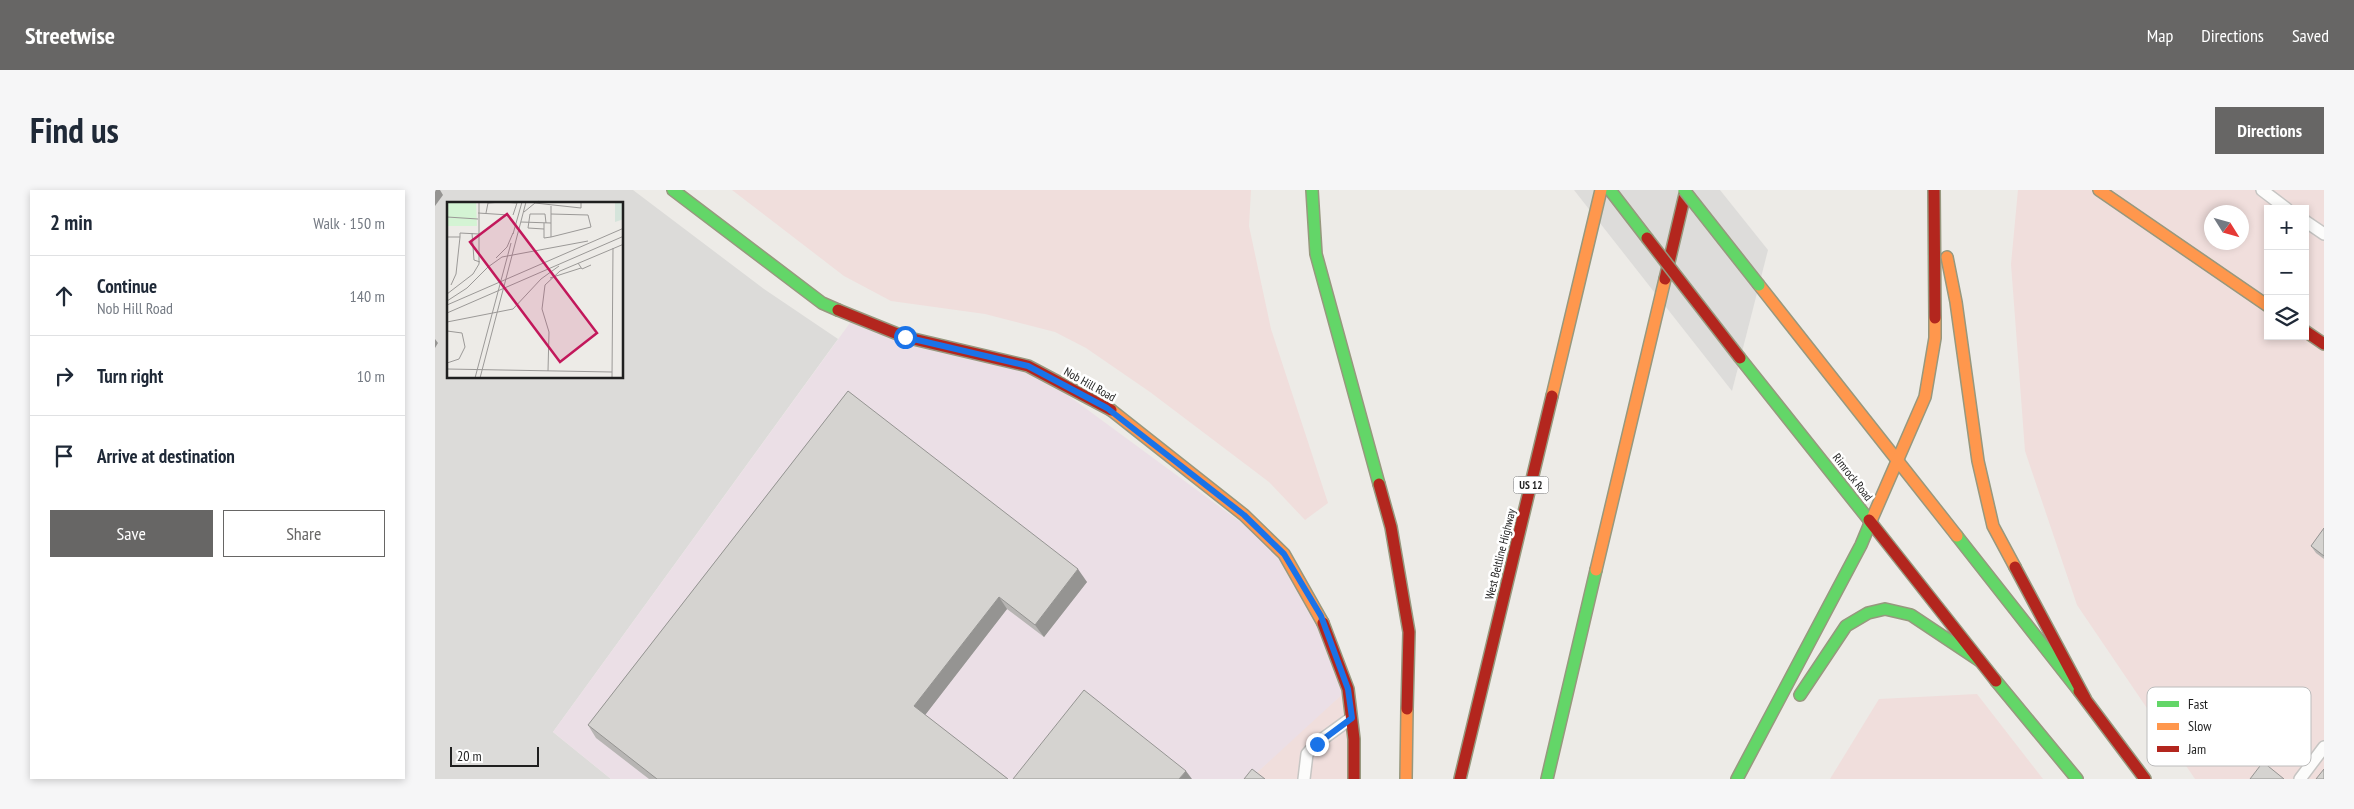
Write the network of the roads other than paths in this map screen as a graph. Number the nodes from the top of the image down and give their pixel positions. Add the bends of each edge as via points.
1 (673, 190) edge
2 (1312, 190) edge
3 (1601, 190) edge
4 (1610, 190) edge
5 (1685, 190) edge
6 (1934, 190) edge
7 (2099, 190) edge
8 (2262, 190) edge
9 (2282, 205) edge
10 (2309, 224) edge
11 (2324, 234) edge
12 (2264, 303) edge
13 (2309, 334) edge
14 (2324, 344) edge
15 (1897, 461) junction
16 (1872, 522) junction
17 (1980, 661) junction
18 (2085, 698) junction
19 (1792, 708) dead end
20 (1352, 718) junction
21 (1776, 733) dead end
22 (2324, 747) edge
23 (2311, 764) edge
24 (2310, 766) edge
25 (1304, 779) edge
26 (1354, 779) edge
27 (1406, 779) edge
28 (1460, 779) edge
29 (1547, 779) edge
30 (1738, 779) edge
31 (2077, 779) edge
32 (2145, 779) edge
33 (2300, 779) edge

1 - 20 main road, Nob Hill Road via 823,303 905,337 1028,366 1115,414 1244,515 1284,554 1321,616 1348,689
2 - 27 main road via 1316,254 1391,527 1409,632
3 - 28 main road, West Beltline Highway / US 12
4 - 16 main road, Rimrock Road, bridge
5 - 15 main road, bridge
5 - 29 main road
6 - 15 main road via 1935,338 1925,397
6 - 18 main road via 1955,302 1978,461 1993,526
7 - 12 main road
8 - 9 lane
10 - 11 lane
13 - 14 main road
15 - 16 main road
15 - 18 main road
16 - 17 main road, Rimrock Road
16 - 30 main road
17 - 19 main road via 1911,615 1885,609 1867,613 1846,626
17 - 31 main road, Rimrock Road
18 - 32 main road
20 - 25 lane via 1307,754
20 - 26 main road, Nob Hill Road
21 - 30 main road
22 - 23 lane
24 - 33 lane

